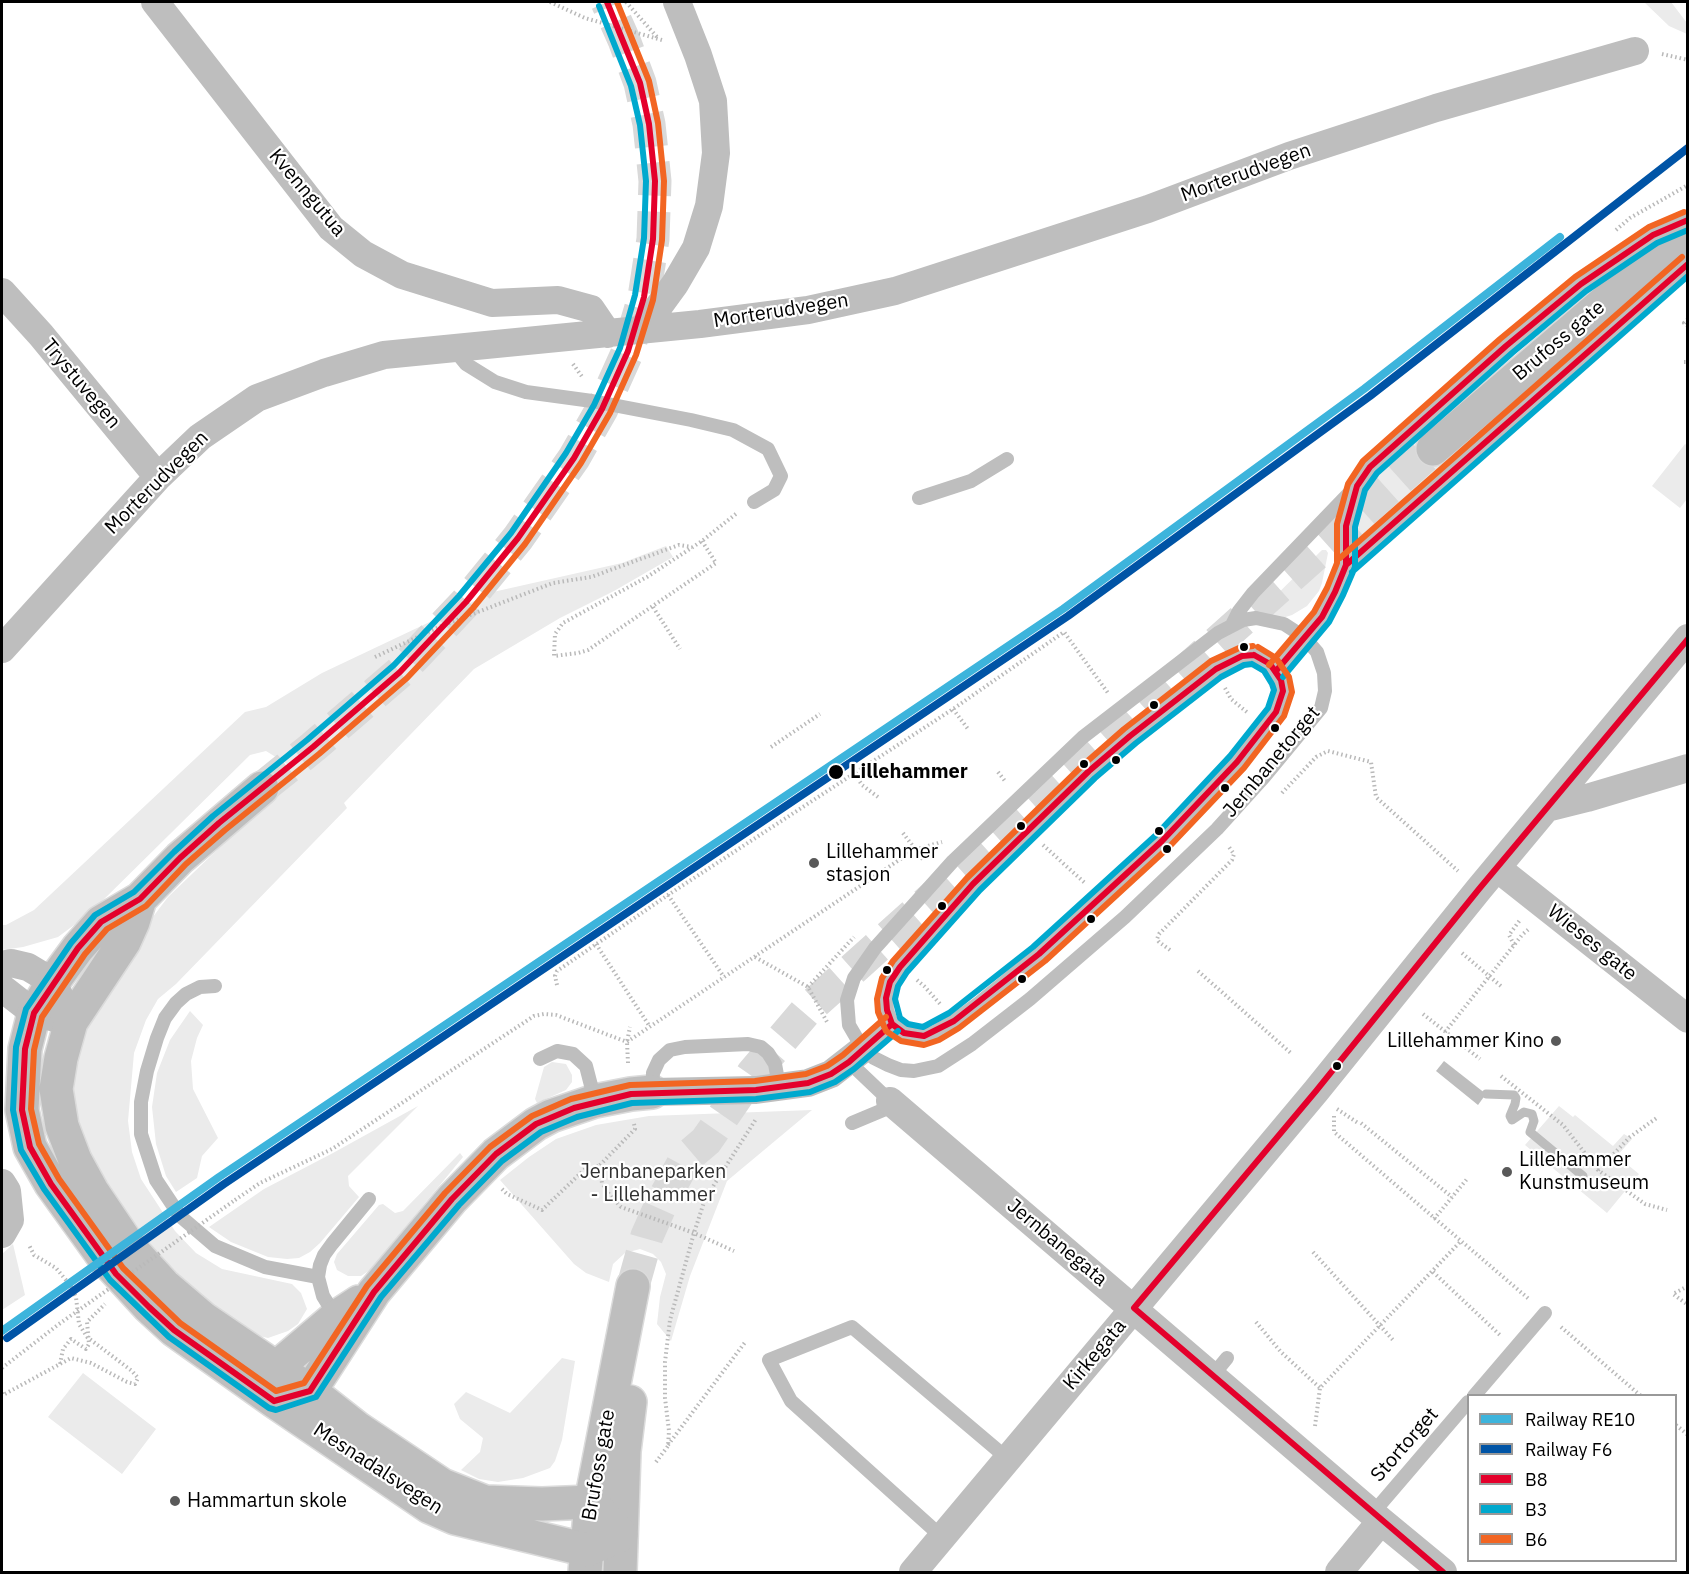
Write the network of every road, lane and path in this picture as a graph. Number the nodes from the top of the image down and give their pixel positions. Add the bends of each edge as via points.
1 (155, 2) edge
2 (550, 2) edge
3 (626, 2) edge
4 (677, 2) edge
5 (658, 39) junction
6 (1635, 51) dead end
7 (698, 55) junction
8 (1688, 185) edge
9 (1688, 220) edge
10 (1616, 230) dead end
11 (1688, 238) edge
12 (1688, 264) edge
13 (2, 292) edge
14 (1688, 319) edge
15 (1688, 326) edge
16 (643, 328) junction
17 (608, 333) junction
18 (565, 338) junction
19 (453, 348) junction
20 (592, 401) junction
21 (1433, 448) tunnel mouth
22 (1007, 459) dead end
23 (158, 477) junction
24 (1357, 486) junction
25 (920, 498) dead end
26 (754, 502) joint
27 (702, 541) junction
28 (693, 547) junction
29 (1346, 565) junction
30 (653, 607) junction
31 (1232, 625) junction
32 (1304, 637) junction
33 (1688, 638) edge
34 (2, 649) edge
35 (680, 649) dead end
36 (375, 657) dead end
37 (1216, 669) junction
38 (1276, 671) junction
39 (1114, 701) dead end
40 (953, 709) junction
41 (820, 714) dead end
42 (1268, 725) junction
43 (968, 729) dead end
44 (771, 747) dead end
45 (1688, 768) edge
46 (855, 774) junction
47 (262, 788) tunnel mouth
48 (878, 797) dead end
49 (1276, 798) dead end
50 (1547, 808) junction
51 (903, 833) dead end
52 (1237, 839) dead end
53 (946, 840) dead end
54 (1229, 847) dead end
55 (915, 850) junction
56 (926, 863) dead end
57 (1497, 868) junction
58 (1460, 873) dead end
59 (668, 895) junction
60 (140, 899) junction
61 (1526, 912) dead end
62 (1522, 935) dead end
63 (596, 944) junction
64 (1514, 945) junction
65 (1460, 951) dead end
66 (755, 957) junction
67 (2, 965) edge
68 (900, 968) junction
69 (1198, 970) dead end
70 (724, 977) junction
71 (1488, 977) junction
72 (53, 982) junction
73 (557, 985) dead end
74 (215, 986) dead end
75 (808, 987) dead end
76 (1502, 987) dead end
77 (2, 988) edge
78 (34, 1013) junction
79 (1423, 1014) dead end
80 (1688, 1019) edge
81 (954, 1021) junction
82 (71, 1022) junction
83 (892, 1024) junction
84 (630, 1027) dead end
85 (650, 1027) junction
86 (1444, 1032) junction
87 (627, 1042) junction
88 (1292, 1054) dead end
89 (856, 1055) junction
90 (540, 1059) dead end
91 (1480, 1059) dead end
92 (628, 1064) dead end
93 (1501, 1076) dead end
94 (779, 1086) junction
95 (652, 1092) junction
96 (596, 1101) junction
97 (892, 1103) junction
98 (1658, 1117) dead end
99 (757, 1118) dead end
100 (634, 1121) dead end
101 (852, 1123) dead end
102 (600, 1166) junction
103 (1598, 1170) junction
104 (1467, 1179) dead end
105 (2, 1183) edge
106 (500, 1187) dead end
107 (1452, 1197) junction
108 (369, 1199) dead end
109 (1667, 1210) dead end
110 (1434, 1219) junction
111 (693, 1233) junction
112 (15, 1236) edge
113 (1461, 1241) junction
114 (734, 1251) dead end
115 (1313, 1252) dead end
116 (1432, 1272) junction
117 (318, 1277) junction
118 (1688, 1286) edge
119 (1688, 1305) edge
120 (1134, 1308) junction
121 (99, 1310) dead end
122 (1545, 1313) junction
123 (1256, 1322) dead end
124 (341, 1325) junction
125 (1380, 1326) junction
126 (87, 1336) junction
127 (1393, 1340) dead end
128 (746, 1341) dead end
129 (1515, 1348) junction
130 (60, 1364) junction
131 (2, 1368) edge
132 (276, 1368) junction
133 (1320, 1389) junction
134 (310, 1391) junction
135 (2, 1393) edge
136 (1475, 1394) edge
137 (1640, 1394) edge
138 (274, 1401) junction
139 (1467, 1403) edge
140 (1314, 1432) dead end
141 (668, 1446) junction
142 (1008, 1459) junction
143 (651, 1468) dead end
144 (591, 1502) junction
145 (1376, 1518) junction
146 (621, 1535) junction
147 (942, 1537) junction
148 (586, 1562) edge
149 (620, 1572) edge
150 (913, 1572) edge
151 (1339, 1572) edge
152 (1443, 1572) edge

1 - 17 street, Kvenngutua via 331,228 363,254 402,275 492,303 558,300 591,309
2 - 5 path via 585,18
3 - 5 path
4 - 7 street
5 - 7 path
6 - 16 street, Morterudvegen via 1300,152 1148,209 895,291 808,310
7 - 16 street via 713,101 716,153 709,206 696,248
8 - 10 path
9 - 24 lane via 1653,235 1581,284 1446,398 1370,467
11 - 21 main road, Brufoss gate via 1614,294
12 - 29 lane
13 - 23 street, Trystuvegen
14 - 15 path via 1684,324
16 - 17 street, Morterudvegen
17 - 18 street, Morterudvegen
18 - 19 street, Morterudvegen
18 - 20 path via 568,358 584,379
19 - 20 lane via 466,364 495,382 544,395
19 - 23 street, Morterudvegen via 384,355 257,398 200,437
20 - 26 lane via 733,430 768,449 782,476 774,490
22 - 25 lane via 971,481
23 - 34 street, Morterudvegen
24 - 29 lane via 1346,526
24 - 31 lane via 1253,593
26 - 27 path
27 - 28 path
27 - 30 path via 716,563
28 - 30 path via 563,623 555,634 554,656 588,650
28 - 36 path via 678,545 591,577 553,583 439,627
29 - 32 lane via 1322,617
30 - 35 path
31 - 32 lane, Jernbanetorget via 1256,618 1269,620
31 - 89 lane, Jernbanetorget via 1203,643 1083,737 953,861 875,948 854,978 847,1000
32 - 38 lane
32 - 89 lane, Jernbanetorget via 1317,651 1324,673 1326,691 1321,708 1217,829 1125,917 980,1039 938,1066 901,1070
33 - 50 street, Kirkegata
37 - 38 lane via 1242,656 1254,655
37 - 42 path via 1231,699
37 - 68 lane via 1073,786 973,884
38 - 42 lane via 1283,691
39 - 40 path via 1064,632
40 - 43 path
40 - 46 path
41 - 44 path
42 - 81 lane via 1145,857 1039,954
45 - 50 street
46 - 48 path
46 - 59 path
47 - 60 main road, Mesnadalsvegen via 180,858
49 - 58 path via 1328,751 1371,762 1376,797
50 - 57 street, Kirkegata
51 - 55 path
52 - 54 path
53 - 55 path
55 - 56 path
55 - 66 path
57 - 80 street, Wieses gate
57 - 120 street, Kirkegata
59 - 63 path
59 - 70 path
60 - 72 main road, Mesnadalsvegen via 101,922
60 - 82 main road, Mesnadalsvegen via 124,942
61 - 64 path via 1509,935
62 - 64 path
63 - 73 path via 557,971
63 - 85 path
64 - 71 path
65 - 71 path
66 - 70 path
66 - 75 path
67 - 72 street via 27,967
68 - 81 path via 924,986
68 - 83 lane via 890,982 886,998
69 - 88 path
70 - 85 path
71 - 76 path
71 - 86 path
72 - 78 main road, Mesnadalsvegen
72 - 82 street
74 - 117 lane via 200,987 186,994 165,1018 157,1038 141,1102 141,1134 156,1180 180,1216 214,1246 265,1267
77 - 78 street
78 - 82 street
78 - 138 main road, Mesnadalsvegen via 26,1049 22,1110 30,1147 51,1184 116,1274 148,1307
79 - 86 path
81 - 83 lane via 924,1036 904,1033
82 - 132 main road, Mesnadalsvegen via 57,1089 62,1126 92,1191 131,1249 164,1285 204,1319
83 - 89 lane
84 - 87 path
85 - 87 path
86 - 91 path
87 - 92 path
87 - 131 path, bridge via 556,1015 534,1017 332,1149 260,1183
89 - 94 street via 831,1074 808,1083
89 - 97 lane
90 - 96 lane via 557,1051 573,1054 586,1066
93 - 103 path via 1563,1125
94 - 95 street
94 - 95 lane via 775,1064 768,1053 748,1044 670,1050 653,1073
95 - 96 main road
96 - 124 main road via 551,1116 496,1154 452,1199 388,1278
97 - 101 lane
97 - 120 street, Jernbanegata
98 - 103 path via 1630,1137
99 - 111 path via 705,1198
100 - 102 path via 635,1128
102 - 106 path via 584,1170 542,1210
102 - 111 path via 602,1183 621,1207
103 - 109 path via 1645,1204
104 - 107 path
105 - 112 street
107 - 110 path
107 - 110 path via 1360,1123 1334,1107 1334,1132
108 - 117 lane via 324,1256
110 - 113 path
111 - 114 path
111 - 141 path via 670,1320 666,1352
112 - 126 path via 34,1255 56,1268 70,1285 76,1297 79,1324
113 - 116 path
113 - 122 path
115 - 125 path
116 - 125 path
116 - 129 path
117 - 124 lane via 323,1296
118 - 119 path via 1673,1294
120 - 142 street, Kirkegata
120 - 145 street, Jernbanegata via 1220,1367
121 - 126 path via 87,1322
122 - 129 lane
122 - 137 path
123 - 133 path
124 - 132 main road
124 - 134 main road
125 - 127 path
125 - 133 path
126 - 130 path via 86,1349 71,1339 63,1349
126 - 130 path via 132,1371 138,1378 135,1384 78,1358
128 - 141 path
129 - 136 lane
130 - 135 path
132 - 134 main road, Mesnadalsvegen
132 - 138 main road
133 - 140 path
134 - 138 main road
134 - 144 main road, Mesnadalsvegen via 441,1485 485,1502
138 - 148 main road, Mesnadalsvegen via 430,1507
139 - 145 lane, Stortorget
141 - 143 path
142 - 147 street, Kirkegata
142 - 147 lane via 852,1327 769,1360 791,1401
144 - 146 main road
144 - 146 main road, Brufoss gate via 618,1358 640,1288 624,1451
144 - 148 main road, Brufoss gate
145 - 151 street
145 - 152 street, Jernbanegata
146 - 148 main road
146 - 149 main road
147 - 150 street, Kirkegata

